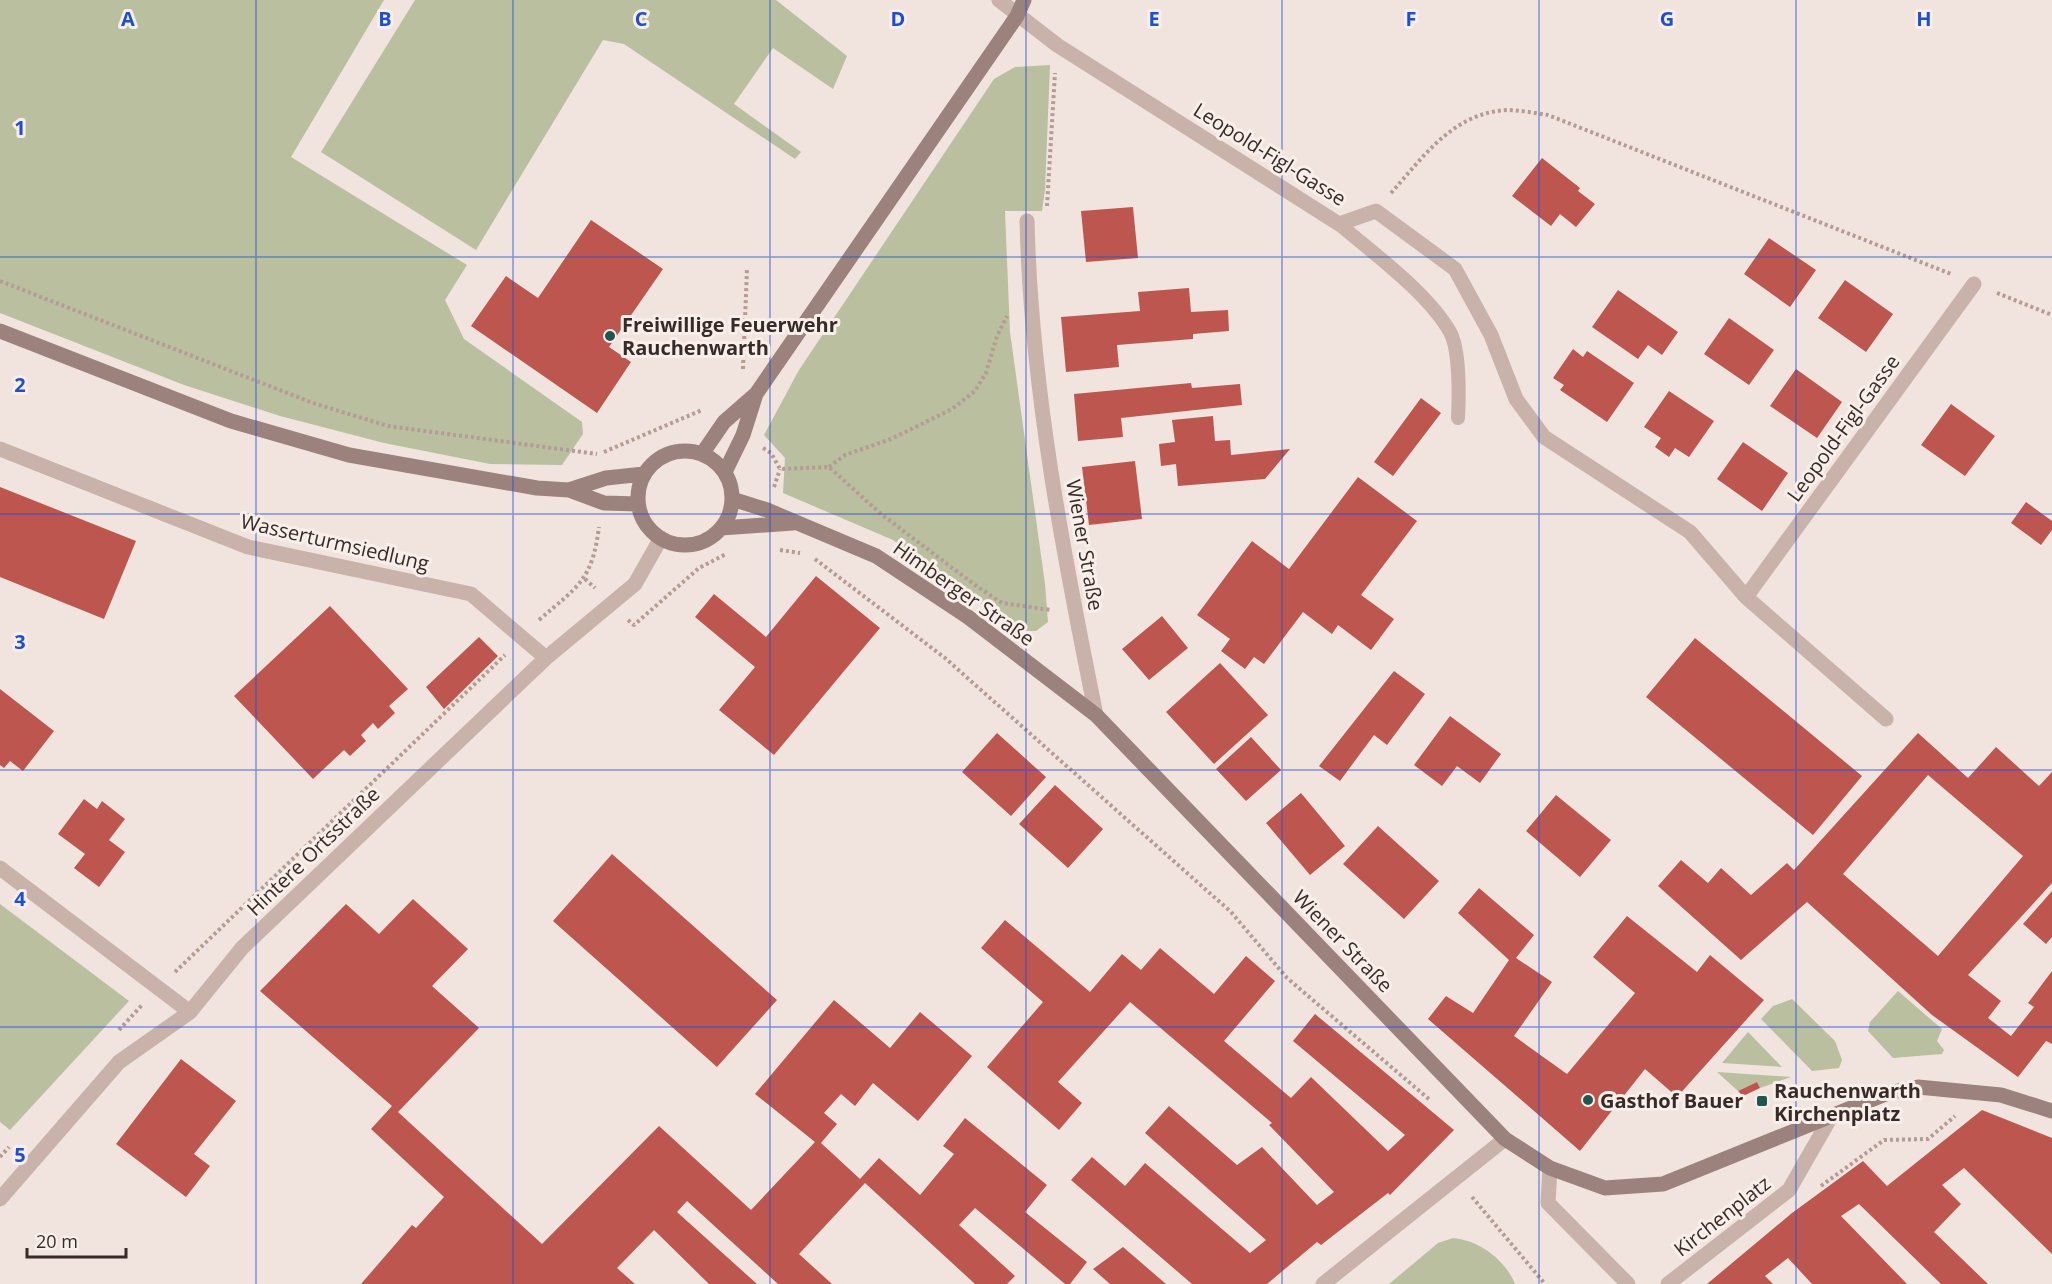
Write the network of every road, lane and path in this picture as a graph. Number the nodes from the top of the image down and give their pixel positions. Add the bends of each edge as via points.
1 (999, 0) edge
2 (1024, 0) edge
3 (1017, 16) junction
4 (1057, 45) junction
5 (1376, 212) junction
6 (1027, 221) joint
7 (1339, 224) junction
8 (747, 269) dead end
9 (0, 281) edge
10 (1974, 284) junction
11 (1029, 299) junction
12 (2052, 315) edge
13 (0, 331) edge
14 (736, 376) dead end
15 (756, 394) junction
16 (1458, 418) dead end
17 (724, 422) junction
18 (743, 435) junction
19 (0, 449) edge
20 (702, 453) junction
21 (598, 454) junction
22 (829, 467) junction
23 (725, 472) junction
24 (644, 474) junction
25 (599, 480) junction
26 (568, 490) junction
27 (732, 499) junction
28 (600, 502) junction
29 (638, 504) junction
30 (797, 523) junction
31 (721, 528) junction
32 (661, 538) junction
33 (776, 550) dead end
34 (731, 552) dead end
35 (585, 579) junction
36 (1746, 597) junction
37 (612, 604) junction
38 (1075, 613) junction
39 (520, 636) junction
40 (546, 658) junction
41 (1096, 715) junction
42 (1886, 719) dead end
43 (0, 868) edge
44 (157, 989) junction
45 (190, 1012) junction
46 (118, 1031) dead end
47 (1437, 1106) dead end
48 (2052, 1111) edge
49 (1964, 1113) dead end
50 (1832, 1115) junction
51 (1505, 1139) junction
52 (16, 1140) dead end
53 (0, 1157) edge
54 (1550, 1168) junction
55 (1455, 1178) junction
56 (1816, 1189) dead end
57 (0, 1199) edge
58 (1323, 1284) edge
59 (1545, 1284) edge
60 (1628, 1284) edge
61 (1668, 1284) edge

1 - 3 street, Leopold-Figl-Gasse
2 - 3 main road
3 - 4 street, Leopold-Figl-Gasse
3 - 15 main road
4 - 6 path via 1047,212
4 - 7 street, Leopold-Figl-Gasse
5 - 7 street, Leopold-Figl-Gasse
5 - 10 path via 1426,153 1462,122 1483,113 1509,110 1548,115
5 - 36 street via 1455,268 1491,335 1516,399 1544,437 1690,532
6 - 11 street, Wiener Straße
7 - 16 lane via 1412,286 1451,333 1460,382
8 - 14 path via 743,368
9 - 21 path via 313,403 388,426
10 - 12 path
10 - 36 street, Leopold-Figl-Gasse
11 - 22 path via 1008,314 986,373 975,391 952,409 844,455
11 - 38 street, Wiener Straße via 1039,398
13 - 26 main road via 231,421 349,455
15 - 17 main road
15 - 18 main road
17 - 20 main road
17 - 21 path via 706,409
18 - 22 path via 771,453 780,469
18 - 23 main road
19 - 39 street, Wasserturmsiedlung via 248,547 471,594
20 - 23 main road
20 - 24 main road via 669,453 650,465
21 - 25 path
22 - 38 path via 881,514 1002,603
23 - 27 main road
24 - 25 main road
24 - 29 main road
25 - 26 main road
26 - 28 main road
27 - 30 main road, Himberger Straße
27 - 31 main road via 728,519
28 - 29 main road
28 - 35 path via 596,552
29 - 32 main road via 648,528
30 - 31 main road, Himberger Straße
30 - 41 main road, Himberger Straße via 876,556 968,617
31 - 32 main road, Himberger Straße via 693,544 671,543
32 - 37 street, Hintere Ortsstraße via 635,584
33 - 47 path via 808,554 945,658 1231,912 1287,978
34 - 37 path via 699,568 634,625
35 - 37 path
35 - 39 path
36 - 42 street
37 - 40 street, Hintere Ortsstraße
38 - 41 street, Wiener Straße
39 - 40 street, Wasserturmsiedlung
39 - 44 path via 499,663
40 - 45 street, Hintere Ortsstraße via 242,948
41 - 51 main road, Wiener Straße
43 - 44 street
44 - 45 street
44 - 46 path
45 - 57 street, Hintere Ortsstraße via 119,1062
48 - 50 main road, Wiener Straße via 2001,1095 1918,1087 1888,1093
49 - 56 path via 1954,1116 1928,1139 1884,1140
50 - 54 main road, Wiener Straße via 1663,1184 1605,1188
50 - 61 street, Kirchenplatz via 1789,1190
51 - 54 main road, Wiener Straße
51 - 55 street
52 - 53 path
54 - 60 street via 1548,1203
55 - 58 street
55 - 59 path

